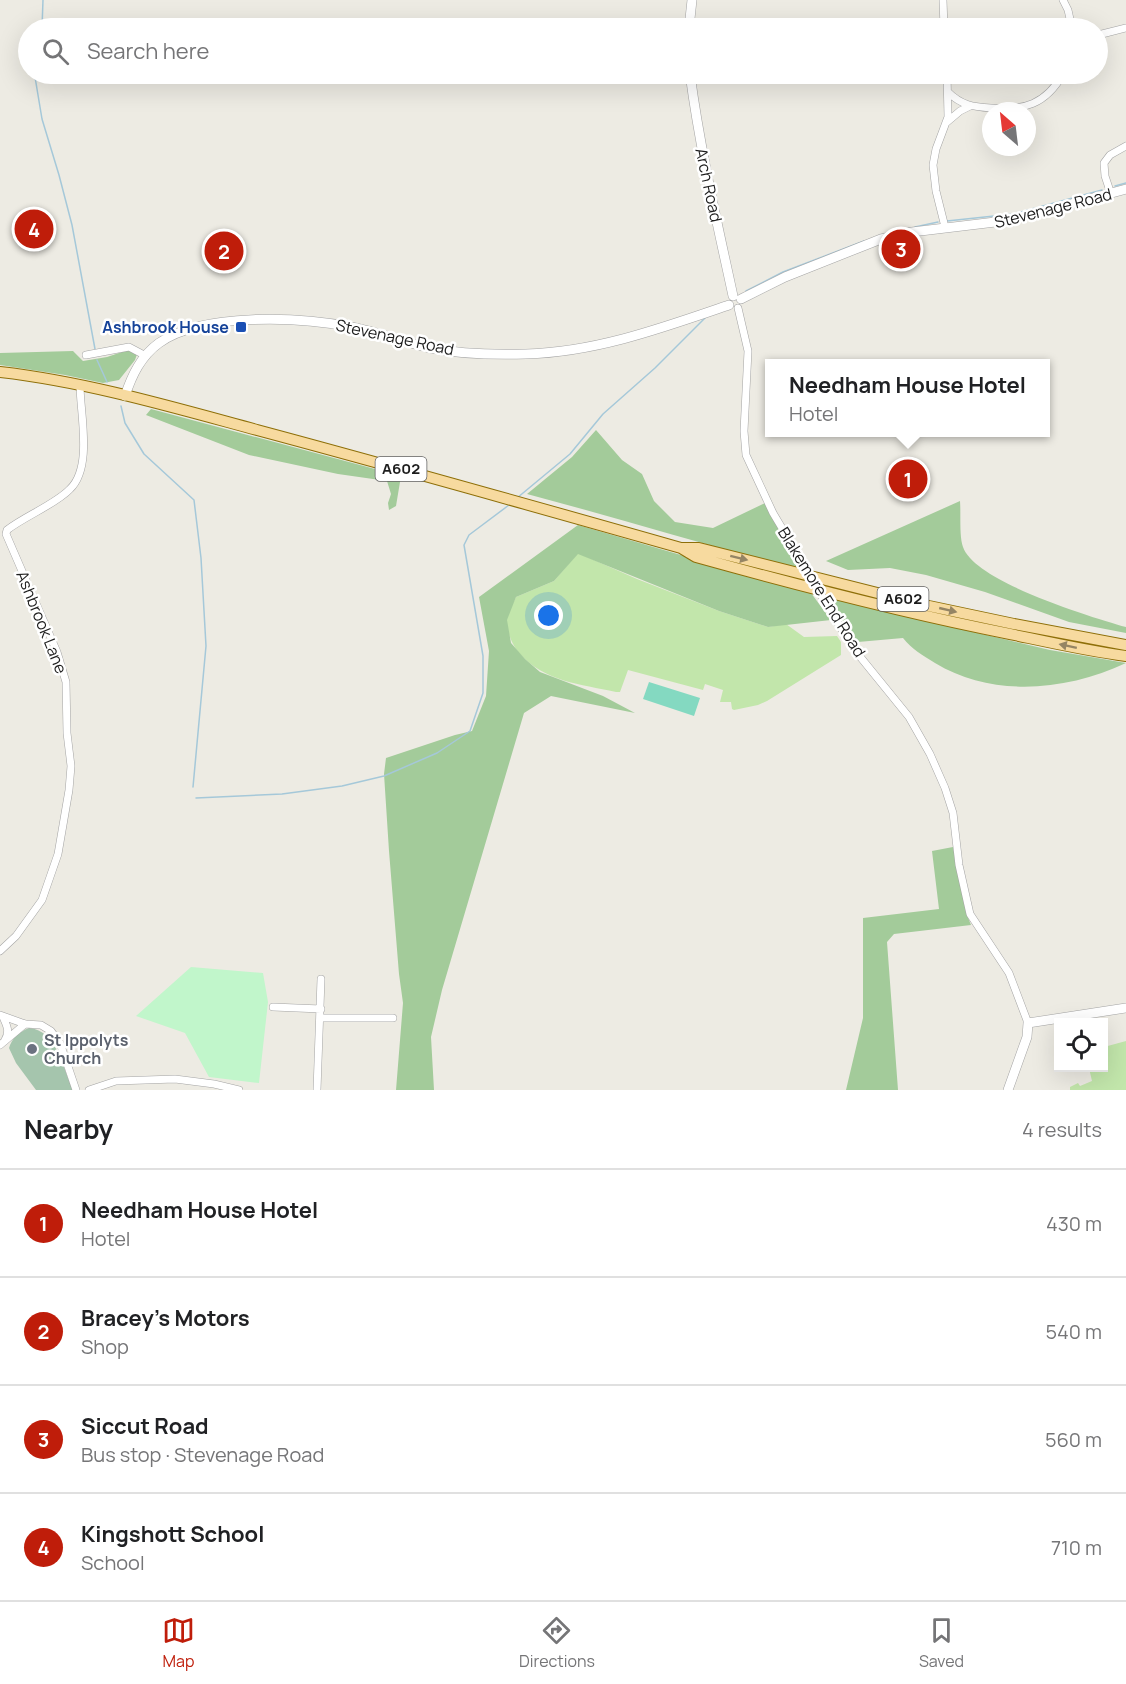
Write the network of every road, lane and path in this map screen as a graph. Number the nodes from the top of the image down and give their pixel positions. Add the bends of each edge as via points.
1 (692, 0) edge
2 (943, 0) edge
3 (1063, 0) edge
4 (690, 18) edge
5 (944, 18) edge
6 (1070, 18) edge
7 (1126, 28) edge
8 (1108, 32) edge
9 (692, 84) edge
10 (948, 84) edge
11 (1056, 84) edge
12 (948, 92) junction
13 (970, 106) junction
14 (947, 122) junction
15 (1126, 146) edge
16 (1126, 189) edge
17 (1111, 194) junction
18 (945, 228) junction
19 (735, 302) junction
20 (86, 355) dead end
21 (146, 356) junction
22 (0, 372) edge
23 (80, 385) junction
24 (125, 396) junction
25 (681, 548) junction
26 (1126, 645) edge
27 (1126, 656) edge
28 (0, 951) edge
29 (321, 979) dead end
30 (273, 1007) dead end
31 (1126, 1008) edge
32 (321, 1009) junction
33 (2, 1016) edge
34 (321, 1018) junction
35 (393, 1018) dead end
36 (1028, 1023) junction
37 (25, 1024) junction
38 (2, 1044) edge
39 (76, 1090) edge
40 (89, 1090) edge
41 (240, 1090) edge
42 (317, 1090) edge
43 (1008, 1090) edge

1 - 4 street
2 - 5 street
3 - 6 street
7 - 8 street
9 - 19 street, Arch Road via 706,172
10 - 12 street
11 - 13 street via 1027,106 1014,110
12 - 13 street
12 - 14 street
13 - 14 street
14 - 18 street via 933,165
15 - 17 street via 1104,163
16 - 17 street, Stevenage Road
17 - 18 street, Stevenage Road via 1012,220
18 - 19 street, Stevenage Road via 873,242
19 - 21 street, Stevenage Road via 616,341 575,350 485,354 432,348 345,326 264,319 182,332 158,344
19 - 36 street, Blakemore End Road, bridge via 748,351 746,454 773,513 828,607 854,648 909,717 930,753 953,813 970,914 1009,973
20 - 21 street via 129,347
21 - 24 street, Stevenage Road
22 - 23 main road, A602
23 - 24 main road, A602
23 - 28 street, Ashbrook Lane via 85,445 77,481 6,534 66,682 71,766 58,854 42,900
24 - 25 main road, A602
25 -> 26 main road, A602 via 699,548 929,606
27 -> 25 main road, A602 via 922,616 696,557
29 - 32 street
30 - 32 street
31 - 36 street
32 - 34 street
33 - 37 street
33 - 38 street via 8,1034
34 - 35 street
34 - 42 street
36 - 43 street via 1027,1037
37 - 38 street
37 - 39 street via 41,1025 51,1031 60,1043
40 - 41 street via 116,1081 175,1079

